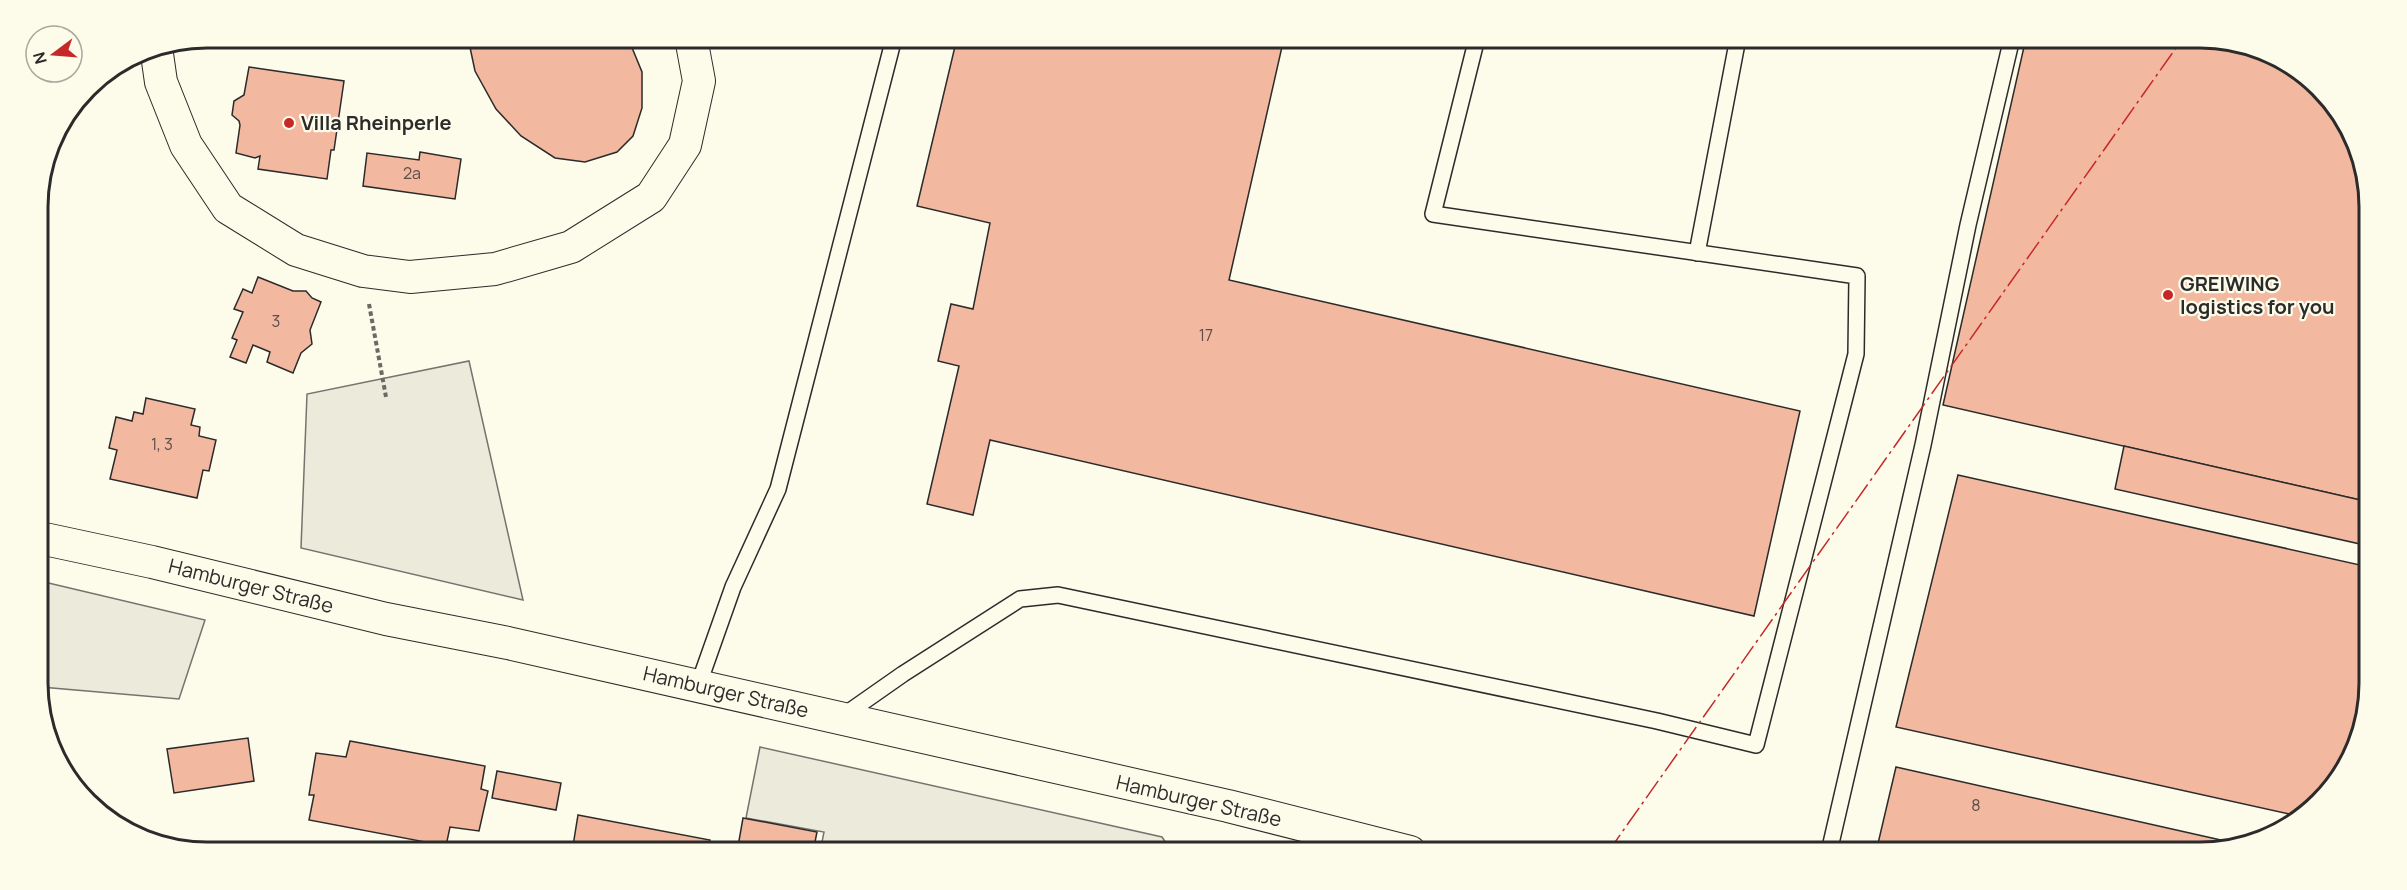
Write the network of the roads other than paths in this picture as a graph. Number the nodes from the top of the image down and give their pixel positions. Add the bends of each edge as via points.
1 (693, 48) edge
2 (891, 48) edge
3 (1474, 48) edge
4 (1736, 48) edge
5 (2010, 48) edge
6 (157, 56) edge
7 (1697, 253) junction
8 (48, 540) edge
9 (698, 686) junction
10 (840, 718) junction
11 (1370, 842) edge
12 (1831, 842) edge

1 - 6 street via 699,81 684,145 651,197 570,247 495,269 410,277 363,271 296,250 228,208 186,145 161,82
2 - 9 lane via 778,489 733,587
3 - 7 lane via 1433,214
4 - 7 lane
5 - 12 lane
7 - 10 lane via 1857,276 1856,354 1755,746 1657,721 1058,595 1020,599
8 - 9 street, Hamburger Straße via 386,619
9 - 10 street, Hamburger Straße
10 - 11 street, Hamburger Straße

